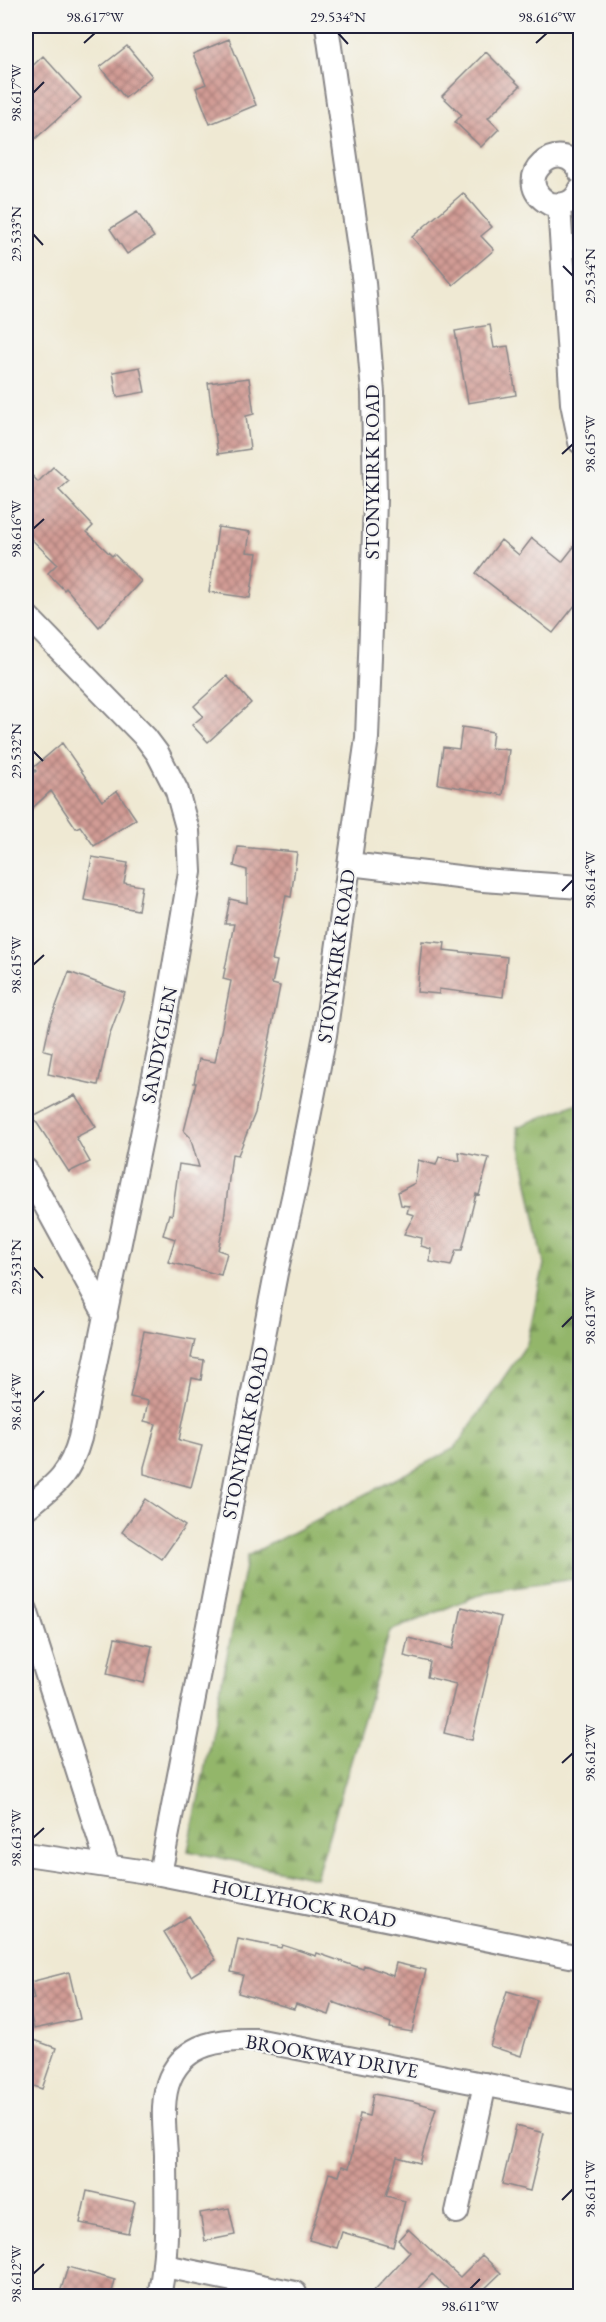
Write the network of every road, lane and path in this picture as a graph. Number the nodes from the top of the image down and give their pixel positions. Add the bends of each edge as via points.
1 (327, 26) edge
2 (580, 172) edge
3 (580, 190) edge
4 (559, 205) junction
5 (580, 442) edge
6 (26, 615) edge
7 (350, 864) junction
8 (580, 887) edge
9 (26, 1170) edge
10 (106, 1316) junction
11 (26, 1508) edge
12 (26, 1610) edge
13 (26, 1854) edge
14 (108, 1866) junction
15 (160, 1874) junction
16 (580, 1958) edge
17 (485, 2084) junction
18 (580, 2103) edge
19 (457, 2212) dead end
20 (165, 2266) junction
21 (295, 2293) dead end
22 (159, 2296) edge

1 - 7 street, STONYKIRK ROAD via 364,283 373,393 375,499 367,727
2 - 4 street via 573,162 559,156 539,165 533,180 538,194 550,204
3 - 4 street via 574,199
4 - 5 street via 572,402
6 - 10 street, SANDYGLEN via 158,754 177,791 188,831 188,884
7 - 8 street
7 - 15 street, STONYKIRK ROAD via 325,1035
9 - 10 street
10 - 11 street, SANDYGLEN via 74,1458 56,1485
12 - 14 street
13 - 14 street, HOLLYHOCK ROAD
14 - 15 street, HOLLYHOCK ROAD
15 - 16 street, HOLLYHOCK ROAD
17 - 18 street, BROOKWAY DRIVE
17 - 19 street
17 - 20 street, BROOKWAY DRIVE via 256,2040 225,2039 202,2046 170,2078 165,2102
20 - 21 street
20 - 22 street, BROOKWAY DRIVE

